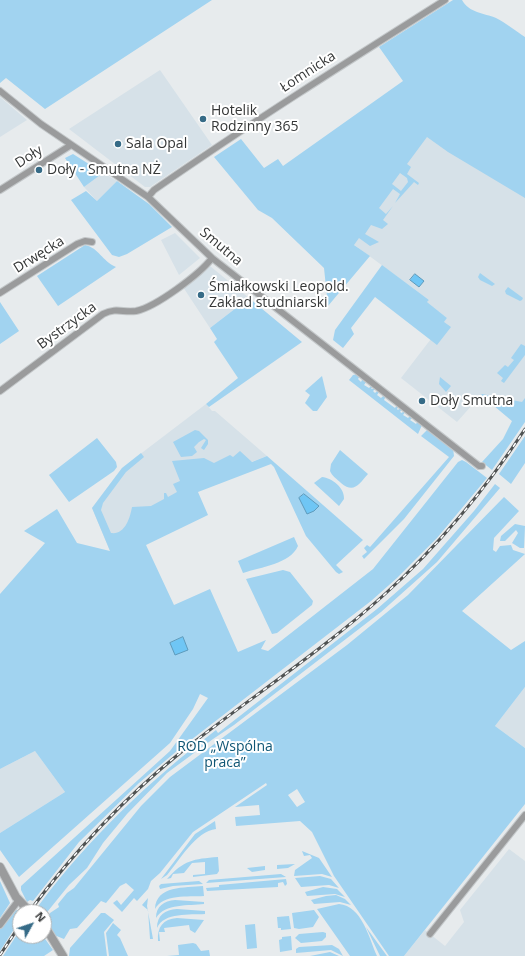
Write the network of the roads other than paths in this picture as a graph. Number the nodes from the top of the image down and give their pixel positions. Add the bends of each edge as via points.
1 (445, 0) edge
2 (0, 91) edge
3 (71, 145) junction
4 (0, 190) edge
5 (148, 196) junction
6 (92, 242) dead end
7 (212, 258) junction
8 (0, 293) edge
9 (0, 391) edge
10 (482, 466) dead end
11 (525, 815) edge
12 (0, 867) edge
13 (18, 901) junction
14 (21, 904) edge
15 (0, 925) edge
16 (430, 934) dead end
17 (52, 938) edge
18 (63, 956) edge

1 - 5 street, Łomnicka via 370,46
2 - 3 street, Smutna
3 - 4 street, Doły
3 - 5 street, Smutna
5 - 7 street, Smutna
6 - 8 street, Drwęcka via 77,244
7 - 9 street, Bystrzycka via 192,277 148,307 135,311 114,309 103,314
7 - 10 street, Smutna
11 - 16 street
12 - 13 street
13 - 14 street
13 - 15 street
17 - 18 street

